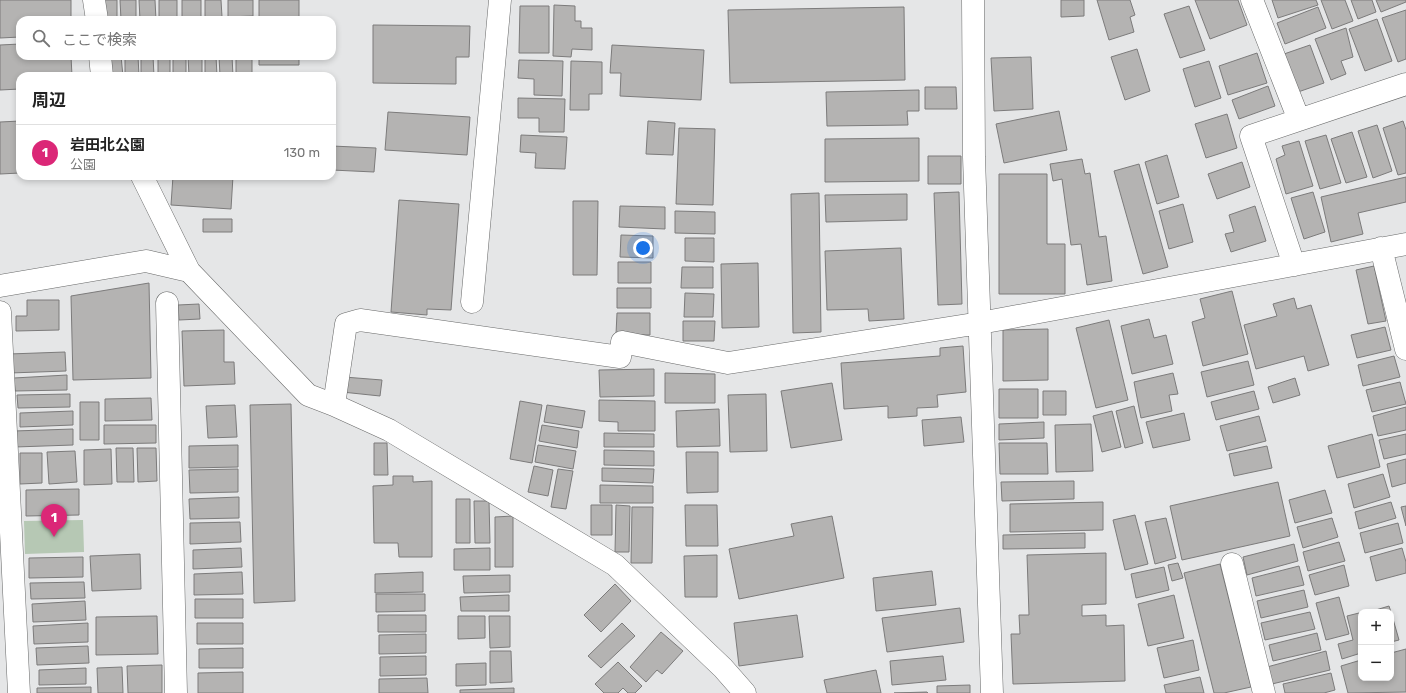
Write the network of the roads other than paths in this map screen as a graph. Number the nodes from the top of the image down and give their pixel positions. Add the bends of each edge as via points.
1 (94, 0) edge
2 (500, 0) edge
3 (973, 0) edge
4 (1252, 0) edge
5 (96, 16) edge
6 (100, 60) edge
7 (102, 72) edge
8 (1406, 84) edge
9 (1299, 120) junction
10 (144, 180) edge
11 (1406, 244) edge
12 (1381, 248) junction
13 (1294, 265) junction
14 (189, 271) junction
15 (0, 286) edge
16 (472, 302) dead end
17 (167, 303) dead end
18 (0, 312) edge
19 (980, 323) junction
20 (1406, 349) edge
21 (334, 404) junction
22 (1232, 564) dead end
23 (19, 693) edge
24 (176, 693) edge
25 (745, 693) edge
26 (992, 693) edge
27 (1264, 693) edge

1 - 5 street
2 - 16 street
3 - 19 street via 974,157
4 - 9 street
6 - 7 street
8 - 9 street
9 - 13 street via 1251,136
10 - 14 street
11 - 12 street
12 - 13 street
12 - 20 street
13 - 19 street
14 - 15 street via 146,261
14 - 21 street via 308,395
17 - 24 street
18 - 23 street
19 - 21 street via 728,363 622,342 620,357 360,320 346,324
19 - 26 street
21 - 25 street via 389,430 615,565 724,668
22 - 27 street

